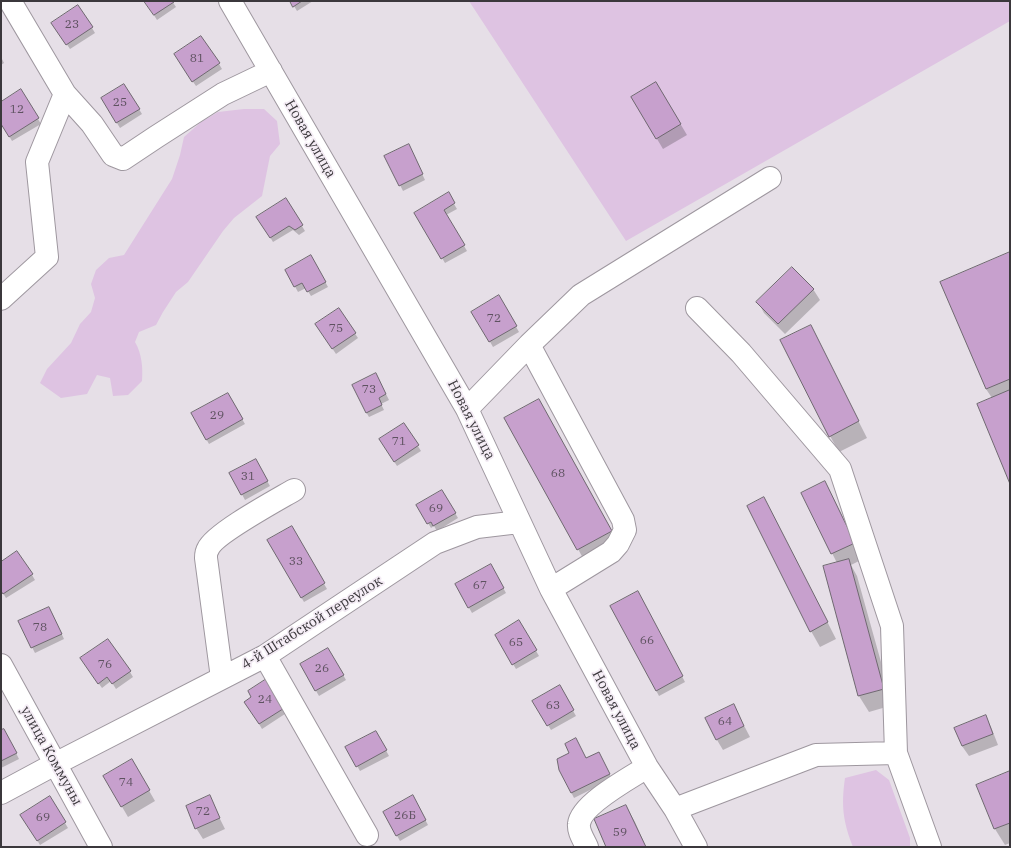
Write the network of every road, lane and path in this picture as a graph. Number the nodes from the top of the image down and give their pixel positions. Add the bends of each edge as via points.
1 (10, 1) edge
2 (230, 1) edge
3 (271, 71) junction
4 (65, 94) junction
5 (770, 178) dead end
6 (1, 299) edge
7 (697, 308) dead end
8 (529, 345) junction
9 (468, 409) junction
10 (294, 490) dead end
11 (520, 522) junction
12 (551, 589) junction
13 (265, 656) junction
14 (1, 666) edge
15 (222, 678) junction
16 (896, 753) junction
17 (55, 764) junction
18 (647, 767) junction
19 (1, 793) edge
20 (675, 809) junction
21 (367, 835) dead end
22 (101, 847) edge
23 (587, 847) edge
24 (696, 847) edge
25 (930, 847) edge

1 - 4 street
2 - 3 street, Новая улица
3 - 4 street via 223,94 123,159 113,155 92,124
3 - 9 street, Новая улица
4 - 6 street via 37,162 47,257
5 - 8 street via 581,295
7 - 16 street via 741,353 840,469 892,626
8 - 9 street
8 - 12 street via 626,530 611,552
9 - 11 street, Новая улица
10 - 15 street via 250,515 214,540 208,548 206,558
11 - 12 street, Новая улица
11 - 13 street, 4-й Штабской переулок via 477,527 435,543
12 - 18 street, Новая улица
13 - 15 street, 4-й Штабской переулок
13 - 21 street
14 - 17 street, улица Коммуны
15 - 17 street, 4-й Штабской переулок
16 - 20 street via 816,755
16 - 25 street
17 - 19 street, 4-й Штабской переулок
17 - 22 street, улица Коммуны
18 - 20 street, Новая улица
18 - 23 street via 591,804 583,813 579,824
20 - 24 street, Новая улица

